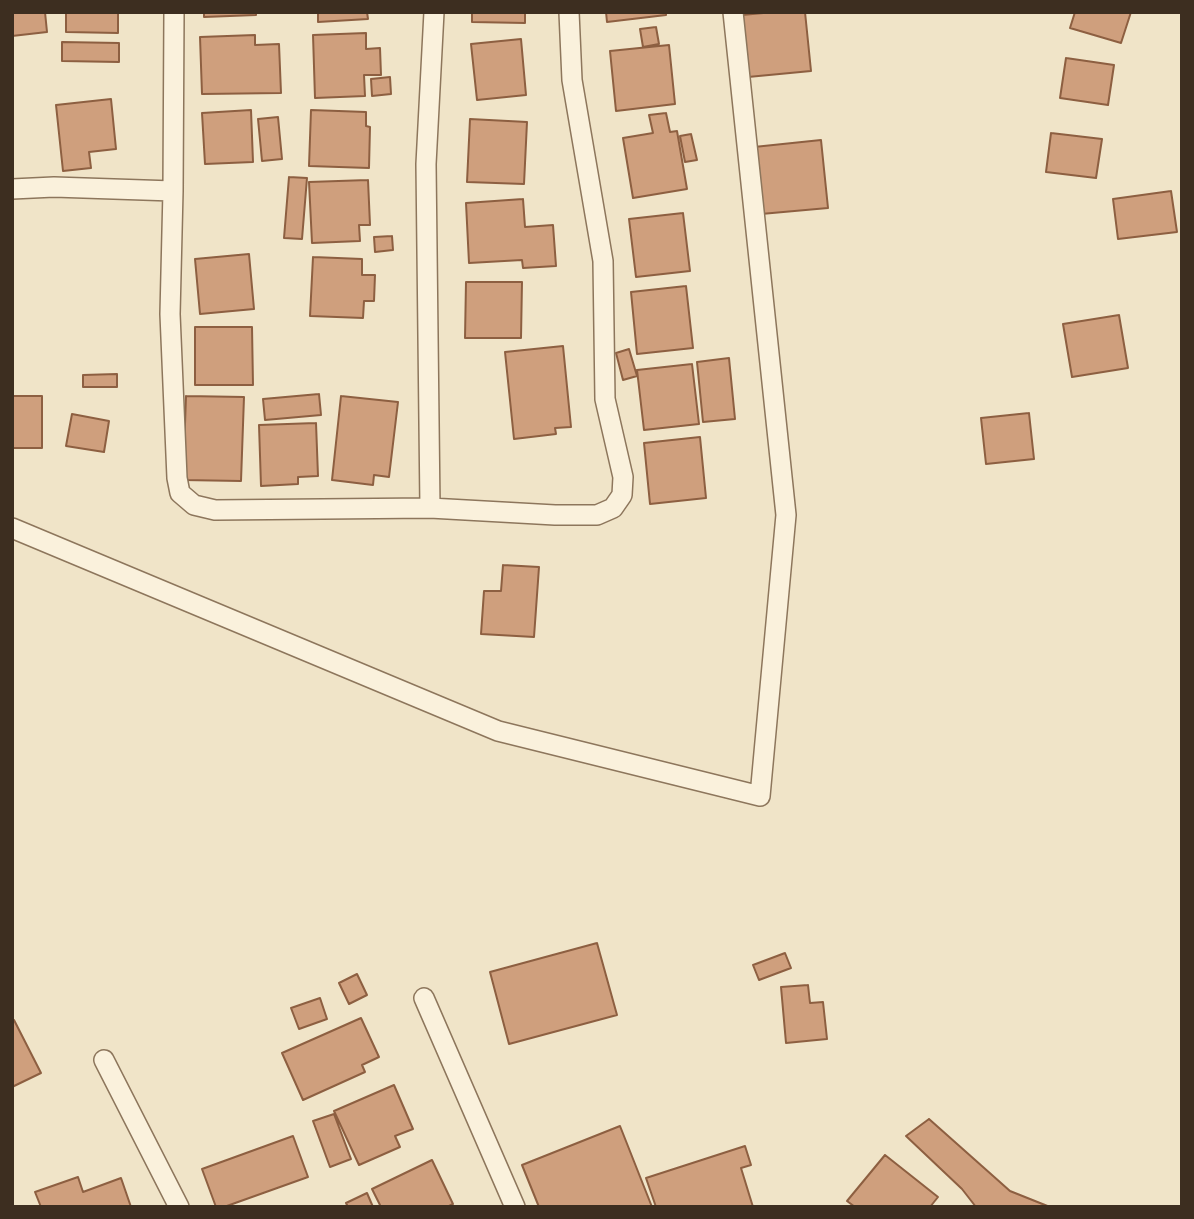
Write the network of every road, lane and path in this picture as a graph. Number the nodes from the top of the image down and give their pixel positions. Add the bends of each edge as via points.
1 (174, 12) edge
2 (434, 12) edge
3 (569, 12) edge
4 (733, 12) edge
5 (12, 189) edge
6 (173, 191) junction
7 (430, 508) junction
8 (12, 528) edge
9 (424, 998) dead end
10 (104, 1060) dead end
11 (179, 1207) edge
12 (515, 1207) edge

1 - 6 street
2 - 7 street via 426,164
3 - 7 street via 572,80 603,261 605,399 623,477 622,495 613,508 597,515
4 - 8 street via 786,515 760,796 498,731
5 - 6 street
6 - 7 street via 170,314 180,493 194,505 215,510
9 - 12 street
10 - 11 street

